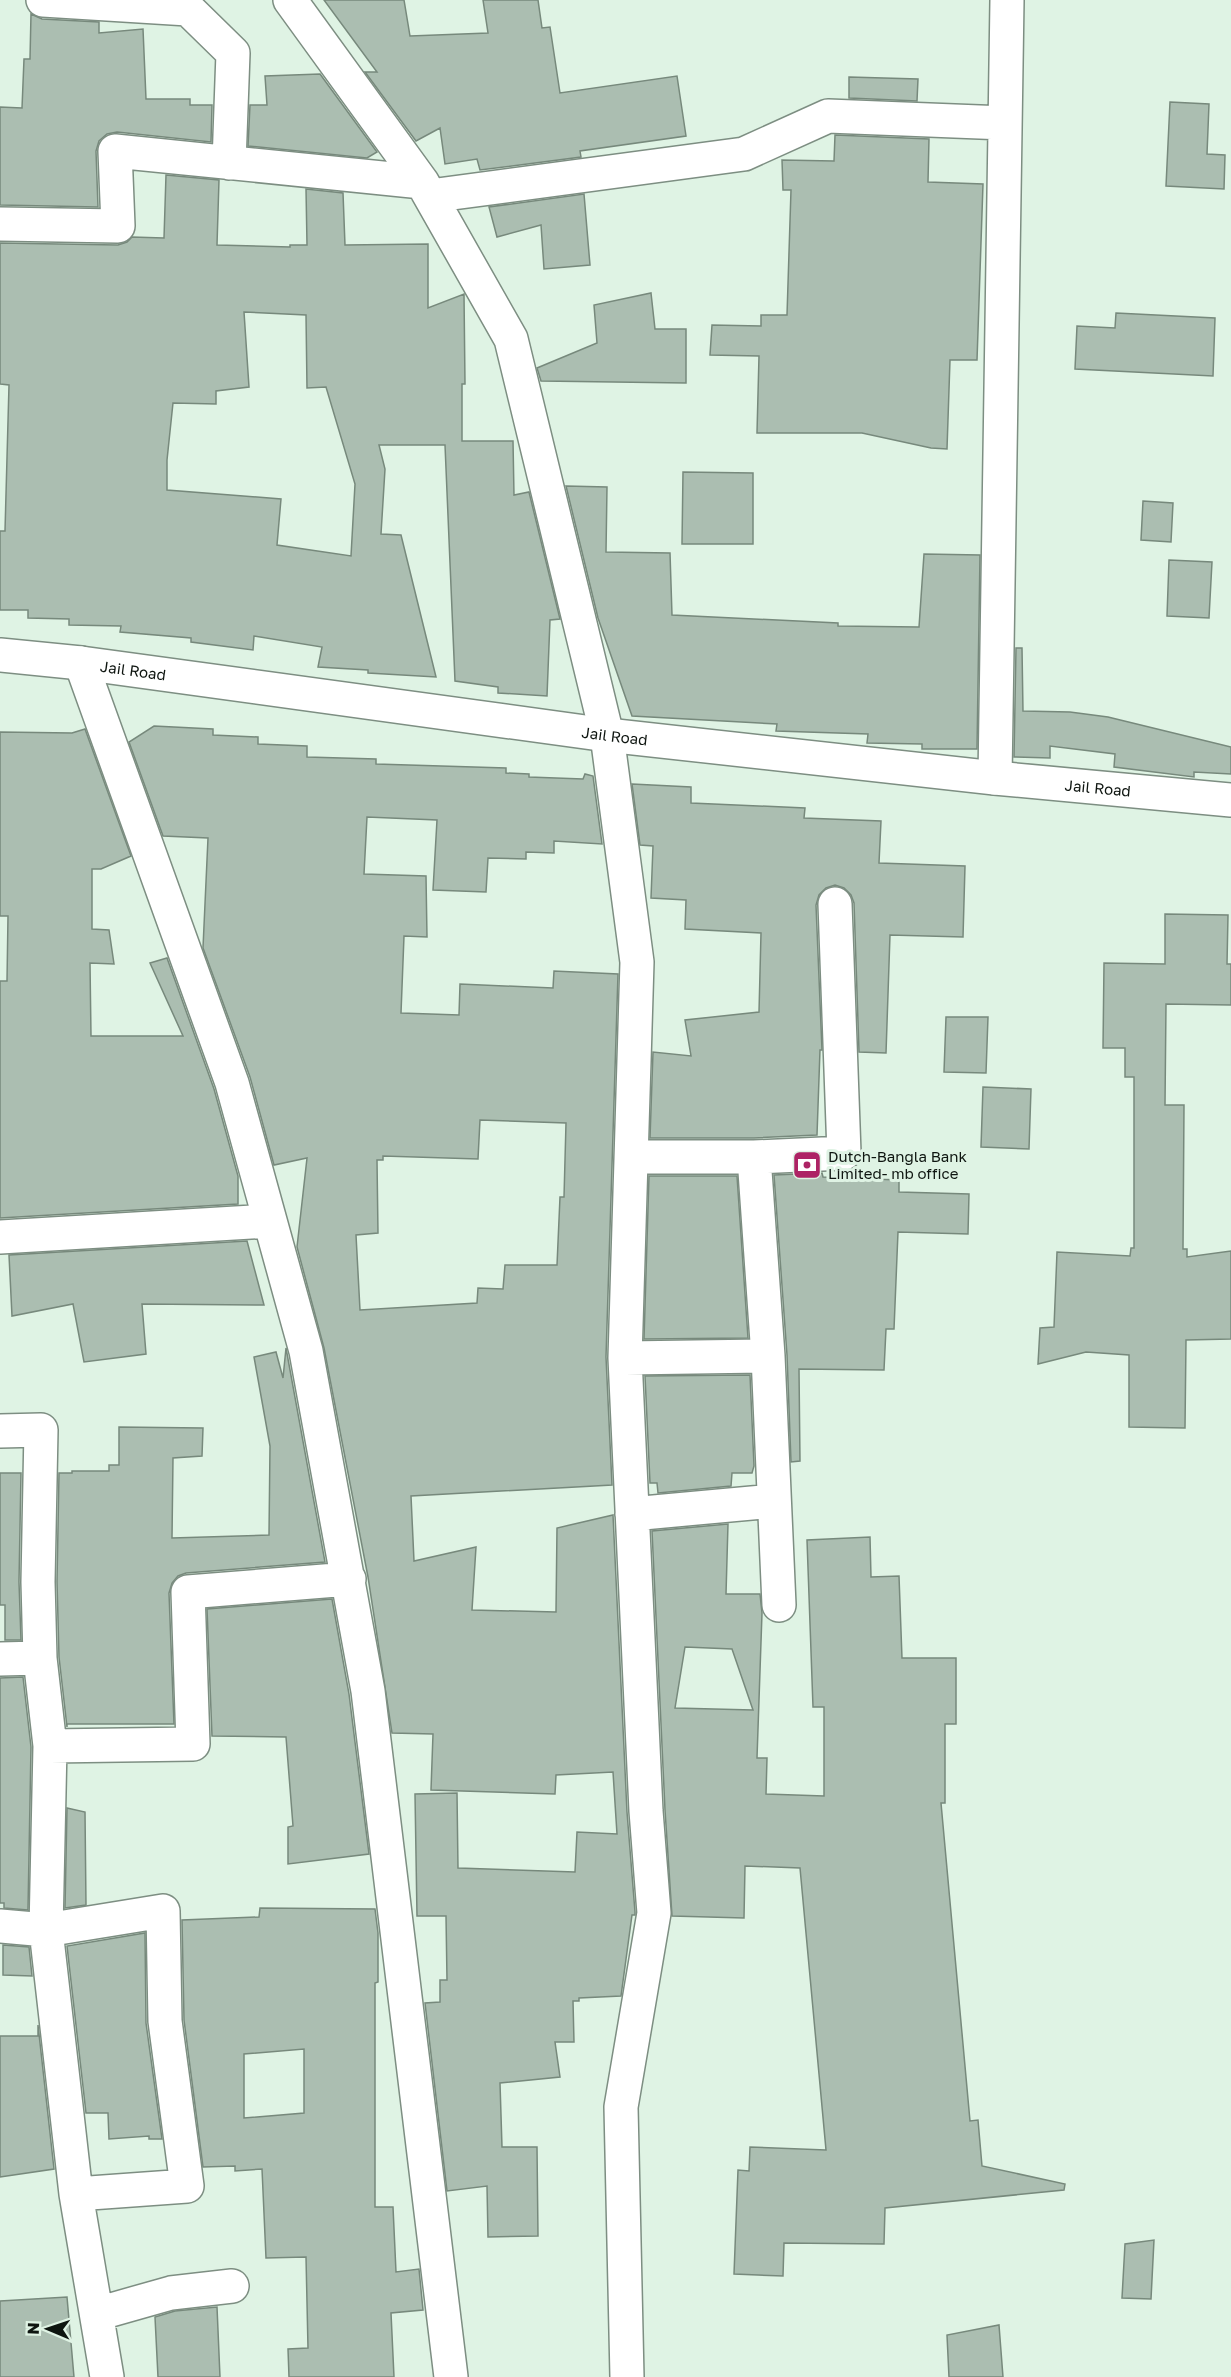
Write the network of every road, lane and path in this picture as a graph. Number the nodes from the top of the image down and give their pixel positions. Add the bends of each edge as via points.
1 (43, 0) edge
2 (290, 0) edge
3 (1007, 0) edge
4 (1005, 123) junction
5 (229, 163) junction
6 (426, 189) junction
7 (0, 224) edge
8 (0, 655) edge
9 (81, 663) junction
10 (607, 735) junction
11 (995, 778) junction
12 (1231, 800) edge
13 (835, 904) dead end
14 (632, 1156) junction
15 (754, 1157) junction
16 (270, 1221) junction
17 (0, 1237) edge
18 (768, 1356) junction
19 (625, 1358) junction
20 (0, 1431) edge
21 (773, 1501) junction
22 (632, 1514) junction
23 (349, 1579) junction
24 (779, 1605) dead end
25 (40, 1658) junction
26 (0, 1659) edge
27 (50, 1746) junction
28 (0, 1926) edge
29 (46, 1930) junction
30 (76, 2194) junction
31 (232, 2286) dead end
32 (96, 2313) junction
33 (107, 2377) edge
34 (451, 2377) edge
35 (627, 2377) edge

1 - 5 main road via 188,9 233,53
2 - 6 main road
3 - 4 main road
4 - 6 main road via 828,116 744,154
4 - 11 main road
5 - 6 main road
5 - 7 main road via 115,151 118,226
6 - 10 main road via 511,339
8 - 9 main road, Jail Road
9 - 10 main road, Jail Road
9 - 16 main road via 232,1083
10 - 11 main road, Jail Road
10 - 14 main road via 637,962
11 - 12 main road, Jail Road
13 - 15 main road via 844,1153
14 - 15 main road
14 - 19 main road
15 - 18 main road
16 - 17 main road
16 - 23 main road via 306,1351
18 - 19 main road
18 - 21 main road
19 - 22 main road
20 - 25 main road via 41,1430
21 - 22 main road
21 - 24 main road
22 - 35 main road via 654,1913 621,2107
23 - 27 main road via 188,1592 193,1744
23 - 34 main road via 368,1691
25 - 26 main road
25 - 27 main road
27 - 29 main road
28 - 29 main road
29 - 30 main road
29 - 30 main road via 163,1911 165,2021 187,2186
30 - 32 main road
31 - 32 main road via 171,2293
32 - 33 main road

